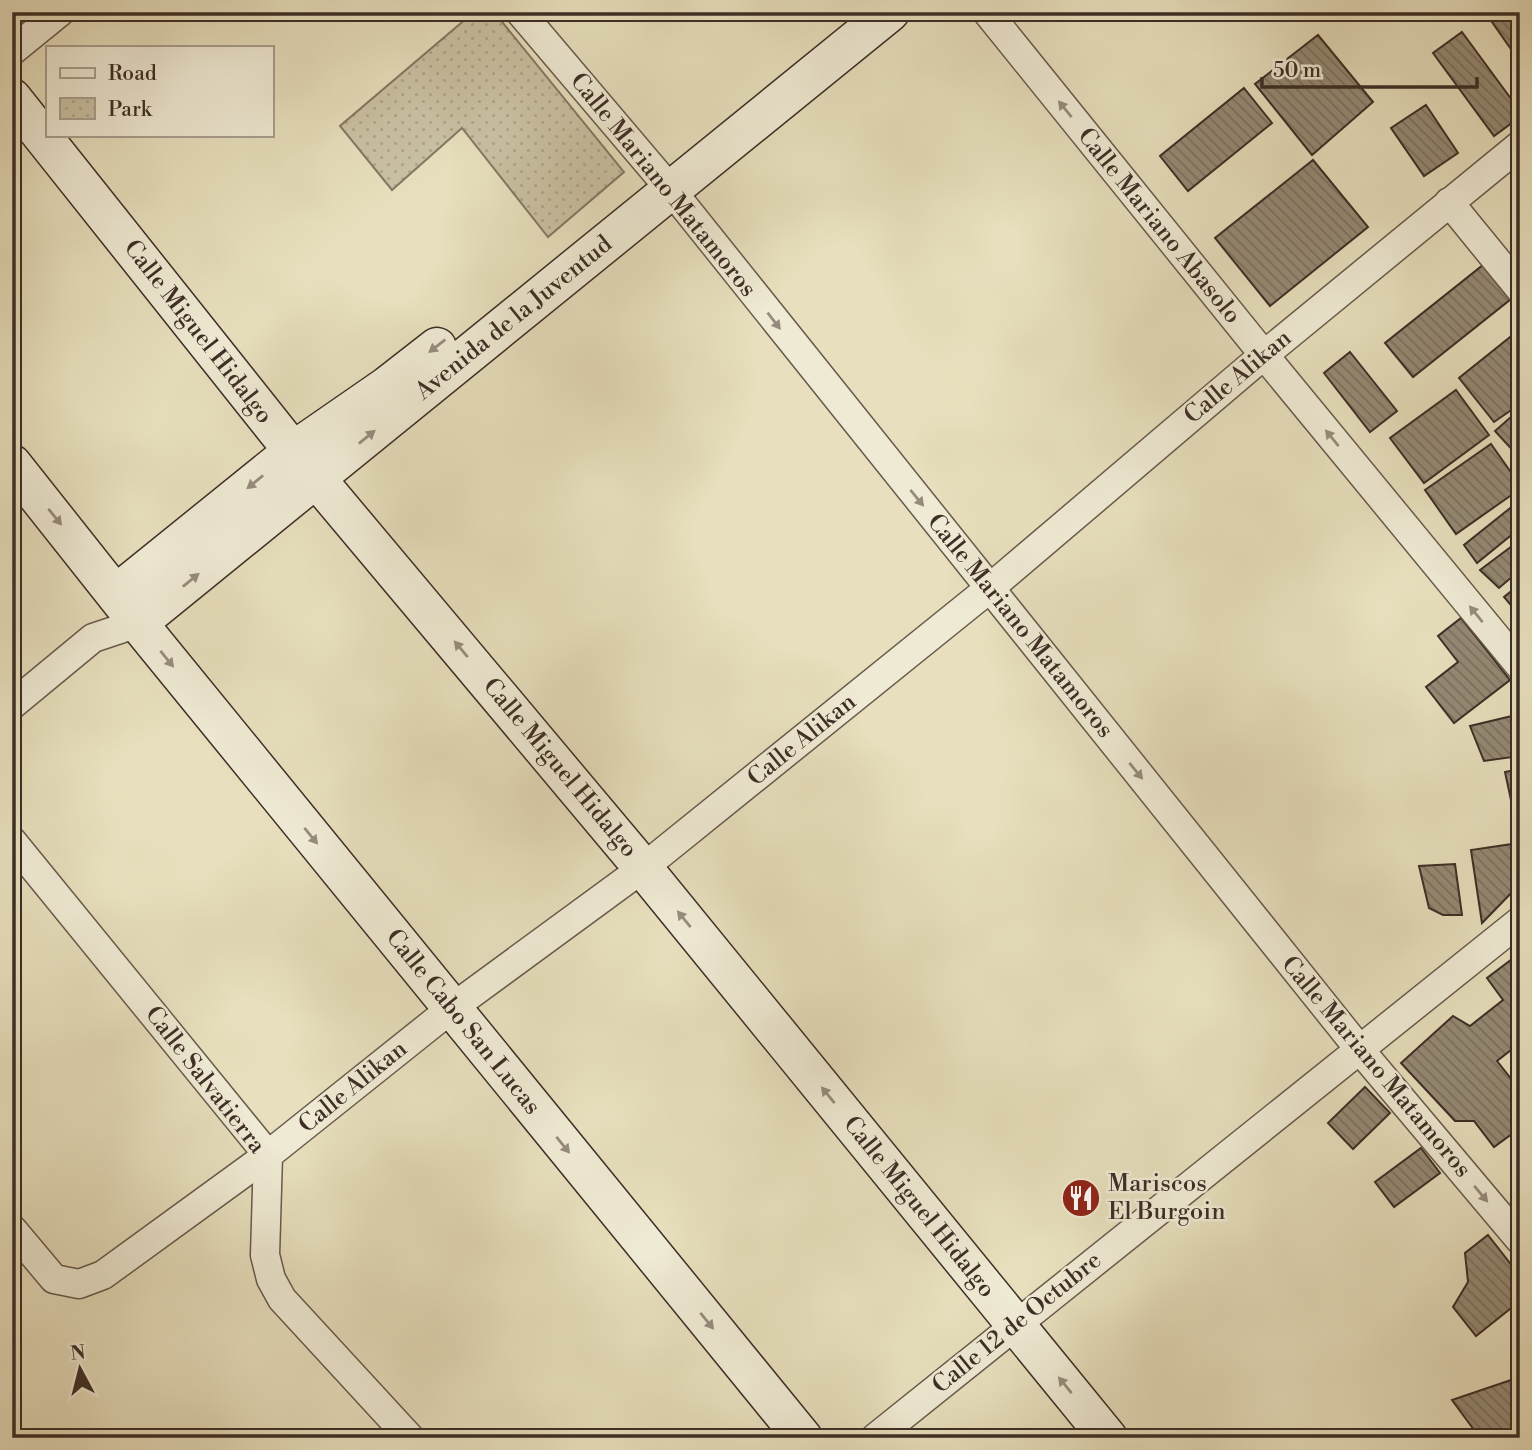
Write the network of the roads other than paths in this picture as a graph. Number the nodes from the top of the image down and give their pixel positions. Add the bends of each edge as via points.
1 (60, 12) edge
2 (520, 12) edge
3 (853, 12) edge
4 (890, 12) edge
5 (987, 12) edge
6 (12, 51) edge
7 (12, 98) edge
8 (1520, 145) edge
9 (663, 181) junction
10 (1449, 202) junction
11 (1520, 289) edge
12 (1264, 355) junction
13 (12, 464) edge
14 (304, 465) junction
15 (990, 588) junction
16 (126, 608) junction
17 (1520, 666) edge
18 (12, 705) edge
19 (12, 841) edge
20 (643, 868) junction
21 (1520, 920) edge
22 (452, 1008) junction
23 (1360, 1050) junction
24 (268, 1155) junction
25 (12, 1228) edge
26 (1520, 1240) edge
27 (1015, 1324) junction
28 (410, 1438) edge
29 (803, 1438) edge
30 (875, 1438) edge
31 (1108, 1438) edge

1 - 6 street
2 - 9 street, Calle Mariano Matamoros
3 - 9 main road, Avenida de la Juventud
4 - 9 main road, Avenida de la Juventud
12 -> 5 street, Calle Mariano Abasolo
7 - 14 main road, Calle Miguel Hidalgo
8 - 10 street, Calle Alikan
9 - 14 main road, Avenida de la Juventud
9 -> 15 street, Calle Mariano Matamoros
10 - 11 street
10 - 12 street, Calle Alikan
12 - 15 street, Calle Alikan
17 -> 12 street, Calle Mariano Abasolo
13 -> 16 main road, Calle Cabo San Lucas
14 - 16 main road, Avenida de la Juventud
20 -> 14 main road, Calle Miguel Hidalgo
15 - 20 street, Calle Alikan
15 -> 23 street, Calle Mariano Matamoros
16 - 18 street
16 -> 22 main road, Calle Cabo San Lucas
19 - 24 street, Calle Salvatierra
20 - 22 street, Calle Alikan
27 -> 20 main road, Calle Miguel Hidalgo
21 - 23 street, Calle 12 de Octubre
22 - 24 street, Calle Alikan
22 -> 29 main road, Calle Cabo San Lucas
23 -> 26 street, Calle Mariano Matamoros
23 - 27 street, Calle 12 de Octubre
24 - 25 street, Calle Alikan via 103,1275 79,1284 54,1279
24 - 28 street, Calle Salvatierra via 265,1255 271,1279 282,1299
27 - 30 street, Calle 12 de Octubre
31 -> 27 main road, Calle Miguel Hidalgo

